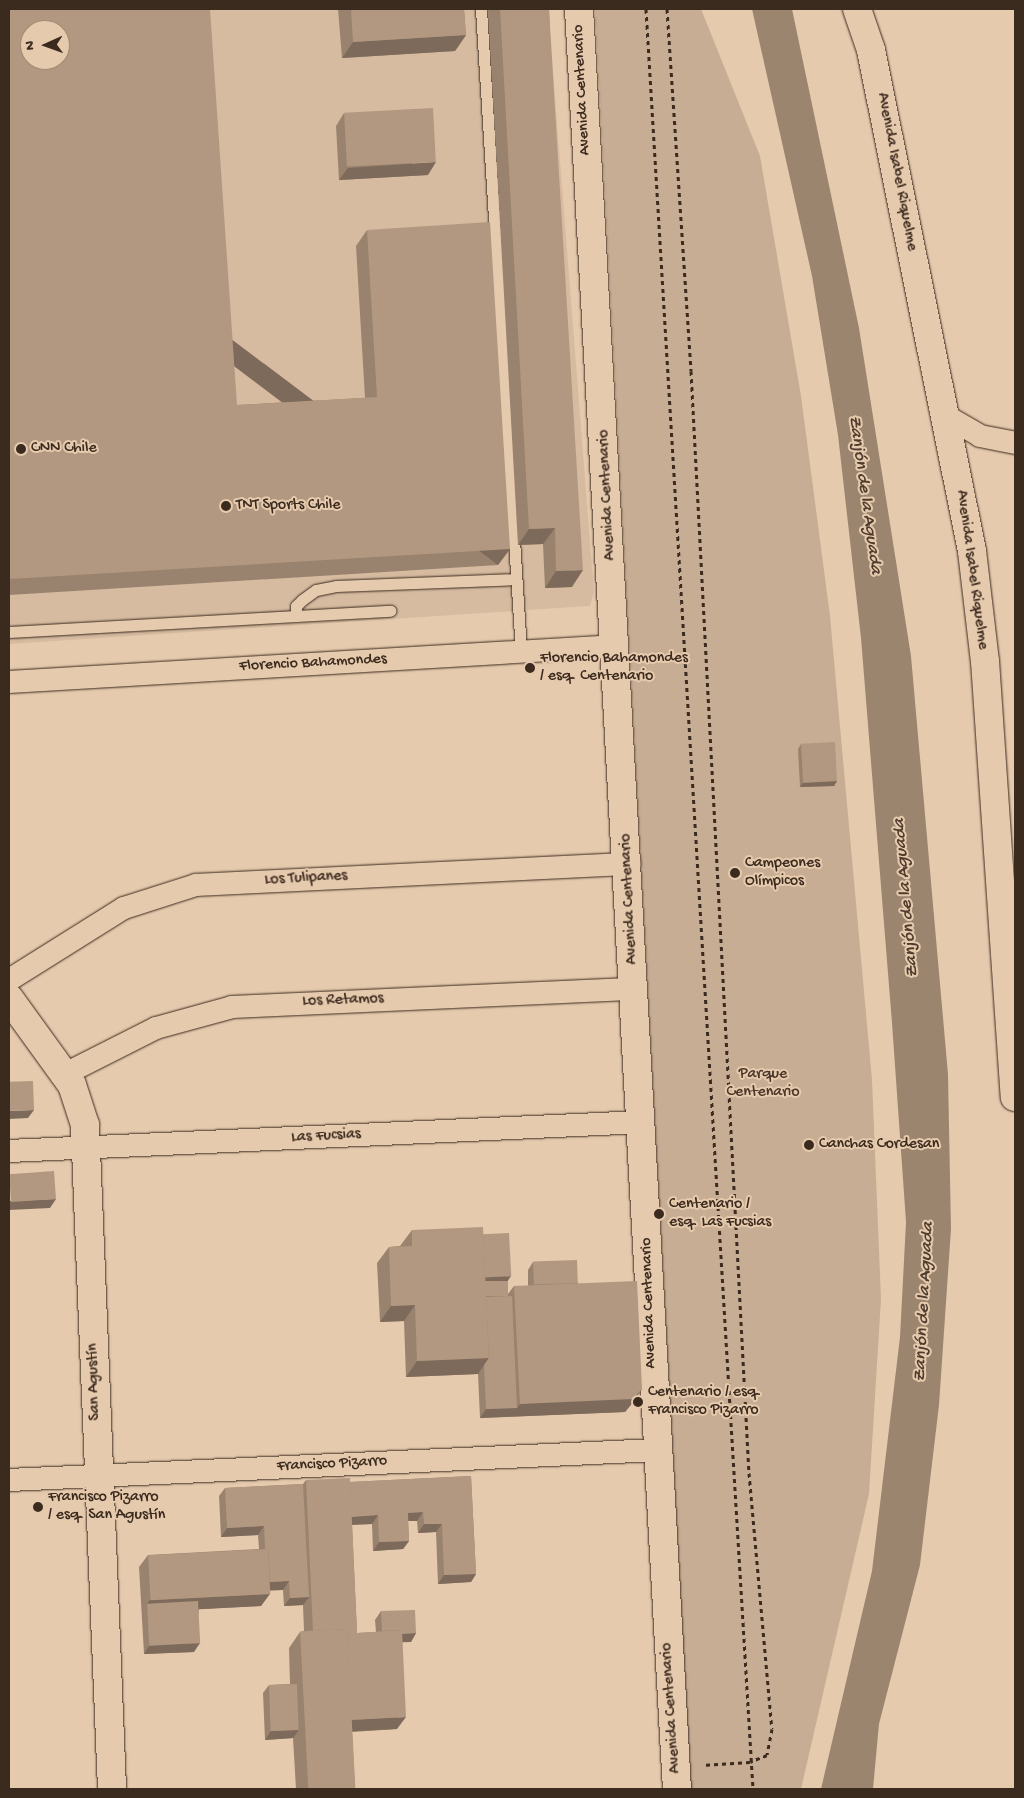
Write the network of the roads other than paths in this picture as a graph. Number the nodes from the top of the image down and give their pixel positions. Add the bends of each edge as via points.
1 (481, 9) edge
2 (579, 9) edge
3 (858, 9) edge
4 (869, 9) edge
5 (871, 50) junction
6 (946, 416) junction
7 (1015, 443) edge
8 (515, 579) junction
9 (390, 611) dead end
10 (296, 616) junction
11 (9, 632) edge
12 (617, 646) junction
13 (521, 652) junction
14 (9, 682) edge
15 (628, 864) junction
16 (9, 980) edge
17 (635, 989) junction
18 (9, 998) edge
19 (1013, 1036) edge
20 (65, 1074) junction
21 (1015, 1097) edge
22 (643, 1122) junction
23 (86, 1148) junction
24 (9, 1151) edge
25 (656, 1450) junction
26 (99, 1476) junction
27 (9, 1480) edge
28 (677, 1778) edge
29 (112, 1789) edge

1 - 8 lane
2 - 12 main road, Avenida Centenario
3 - 5 main road, Avenida Isabel Riquelme
4 - 5 main road, Avenida Isabel Riquelme
5 - 6 main road, Avenida Isabel Riquelme
6 - 7 street via 980,436
6 - 19 main road, Avenida Isabel Riquelme via 980,613
8 - 10 lane via 336,586 316,590 302,600 296,606
8 - 13 lane
9 - 10 lane
10 - 11 lane
12 - 13 street, Florencio Bahamondes
12 - 15 main road, Avenida Centenario
13 - 14 street, Florencio Bahamondes
15 - 16 street, Los Tulipanes via 196,885 124,908
15 - 17 main road, Avenida Centenario
17 - 20 street, Los Retamos via 232,1007 156,1028
17 - 22 main road, Avenida Centenario
18 - 20 main road, San Agustín
19 - 21 main road, Avenida Isabel Riquelme
20 - 23 main road, San Agustín via 82,1110
22 - 23 street, Las Fucsias
22 - 25 main road, Avenida Centenario
23 - 24 street, Las Fucsias
23 - 26 main road, San Agustín
25 - 26 street, Francisco Pizarro
25 - 28 main road, Avenida Centenario
26 - 27 street, Francisco Pizarro
26 - 29 main road, San Agustín

